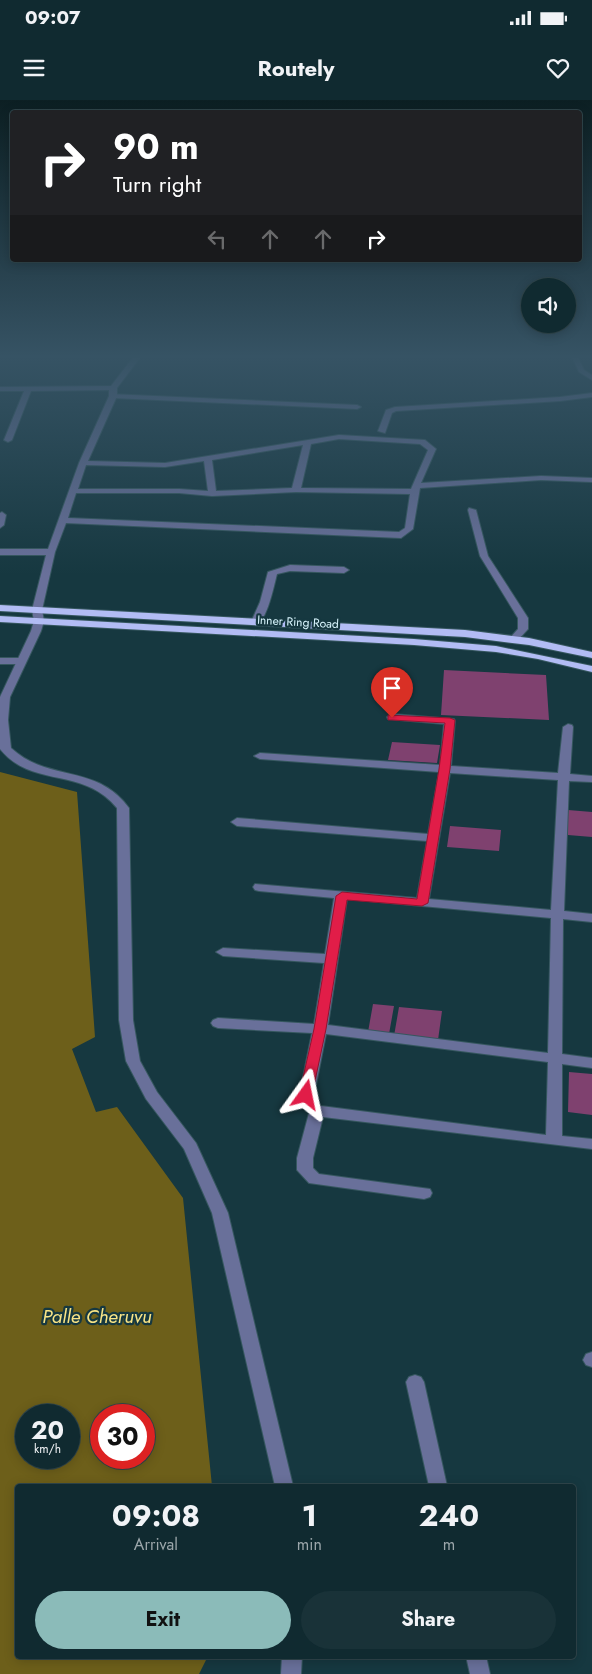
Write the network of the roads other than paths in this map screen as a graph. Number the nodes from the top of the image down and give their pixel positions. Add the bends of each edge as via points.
1 (13, 428) edge
2 (98, 428) edge
3 (8, 440) dead end
4 (308, 442) junction
5 (208, 460) junction
6 (83, 463) junction
7 (592, 480) edge
8 (415, 489) junction
9 (74, 490) junction
10 (296, 490) junction
11 (212, 494) junction
12 (472, 510) dead end
13 (2, 515) dead end
14 (64, 520) junction
15 (0, 525) edge
16 (0, 552) edge
17 (51, 552) junction
18 (344, 570) dead end
19 (0, 608) edge
20 (38, 616) junction
21 (0, 619) edge
22 (256, 622) junction
23 (514, 639) junction
24 (592, 655) edge
25 (0, 661) edge
26 (21, 661) junction
27 (592, 670) edge
28 (392, 718) dead end
29 (1, 720) edge
30 (568, 728) dead end
31 (260, 756) dead end
32 (444, 769) junction
33 (563, 777) junction
34 (592, 779) edge
35 (236, 822) dead end
36 (433, 838) junction
37 (259, 887) dead end
38 (342, 896) junction
39 (422, 903) junction
40 (556, 915) junction
41 (592, 918) edge
42 (223, 952) dead end
43 (331, 959) junction
44 (218, 1023) dead end
45 (320, 1029) junction
46 (555, 1060) junction
47 (592, 1063) edge
48 (317, 1110) junction
49 (554, 1141) junction
50 (592, 1144) edge
51 (424, 1193) dead end
52 (415, 1382) dead end
53 (284, 1484) edge
54 (438, 1484) edge
55 (292, 1659) edge
56 (477, 1659) edge
57 (292, 1674) edge
58 (480, 1674) edge

1 - 3 street
2 - 6 street
4 - 5 street
4 - 8 street via 339,437 428,444 432,448
4 - 10 street
5 - 6 street via 164,465
5 - 11 street
6 - 9 street
7 - 8 street via 541,478
8 - 10 street
8 - 14 street via 409,529 394,536
9 - 11 street
9 - 14 street
10 - 11 street
12 - 23 street via 484,556 523,618 523,629
13 - 15 street
14 - 17 street
16 - 17 street
17 - 20 street
18 - 22 street via 290,568 273,572
19 - 20 highway, Inner Ring Road
20 - 21 highway, Inner Ring Road
20 - 22 highway, Inner Ring Road
20 - 26 street
20 - 27 highway, Inner Ring Road via 496,649
22 - 23 highway, Inner Ring Road
23 - 24 highway, Inner Ring Road
25 - 26 street
26 - 29 street via 5,697
28 - 32 street via 450,720
29 - 53 street via 6,749 23,764 98,783 115,796 123,808 126,1020 134,1061 151,1095 191,1147 220,1213
30 - 33 street
31 - 32 street
32 - 33 street
32 - 36 street
33 - 34 street
33 - 40 street
35 - 36 street
36 - 39 street
37 - 38 street
38 - 39 street
38 - 43 street
39 - 40 street
40 - 41 street
40 - 46 street
42 - 43 street
43 - 45 street
44 - 45 street
45 - 46 street
45 - 48 street via 305,1102
46 - 47 street
46 - 49 street
48 - 49 street
48 - 51 street via 305,1158 305,1170 315,1179
49 - 50 street
52 - 54 street
55 - 57 street
56 - 58 street

